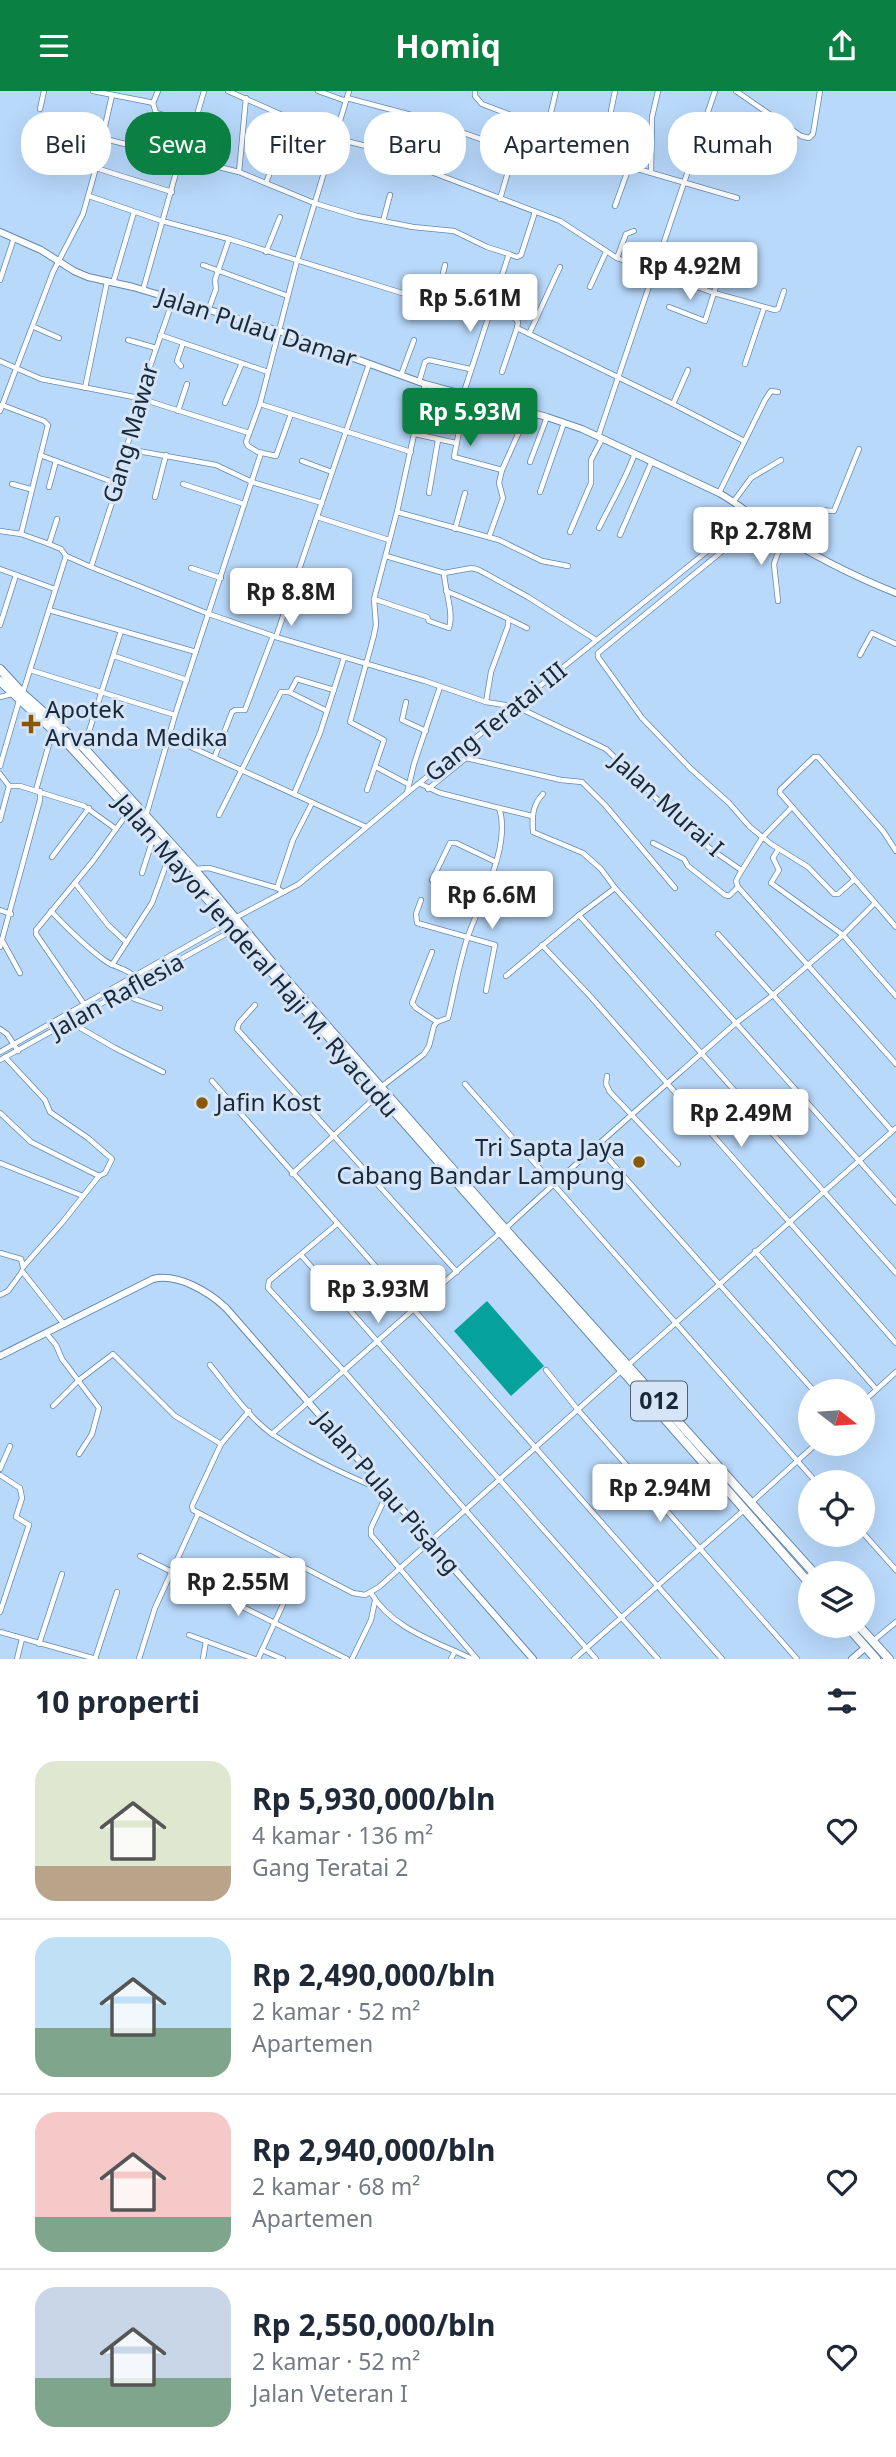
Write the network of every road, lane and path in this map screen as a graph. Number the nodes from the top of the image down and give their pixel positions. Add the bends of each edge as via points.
1 (44, 91) edge
2 (93, 91) edge
3 (158, 91) edge
4 (204, 91) edge
5 (228, 91) edge
6 (318, 91) edge
7 (349, 91) edge
8 (475, 91) edge
9 (556, 91) edge
10 (615, 91) edge
11 (658, 91) edge
12 (715, 91) edge
13 (736, 91) edge
14 (820, 91) edge
15 (128, 94) edge
16 (112, 95) junction
17 (246, 98) junction
18 (346, 100) junction
19 (153, 103) junction
20 (40, 109) dead end
21 (611, 111) dead end
22 (108, 112) edge
23 (156, 112) edge
24 (198, 112) edge
25 (277, 112) edge
26 (342, 112) edge
27 (398, 112) edge
28 (501, 112) edge
29 (551, 112) edge
30 (653, 112) edge
31 (708, 112) edge
32 (231, 170) edge
33 (239, 172) junction
34 (111, 173) edge
35 (654, 173) edge
36 (94, 175) edge
37 (176, 175) edge
38 (269, 175) edge
39 (322, 175) edge
40 (440, 175) edge
41 (508, 175) edge
42 (626, 175) edge
43 (688, 175) edge
44 (685, 182) junction
45 (266, 183) junction
46 (172, 192) junction
47 (390, 195) dead end
48 (89, 196) junction
49 (737, 198) dead end
50 (500, 199) junction
51 (314, 203) junction
52 (615, 205) dead end
53 (134, 212) junction
54 (535, 212) junction
55 (279, 217) dead end
56 (162, 221) junction
57 (383, 221) junction
58 (634, 231) dead end
59 (0, 232) edge
60 (15, 237) junction
61 (229, 239) junction
62 (662, 250) junction
63 (266, 252) junction
64 (606, 252) junction
65 (509, 254) junction
66 (617, 258) junction
67 (58, 261) junction
68 (297, 261) junction
69 (203, 265) dead end
70 (446, 265) dead end
71 (560, 267) dead end
72 (218, 270) junction
73 (1, 272) edge
74 (654, 272) junction
75 (0, 280) edge
76 (110, 283) junction
77 (590, 286) dead end
78 (142, 291) junction
79 (784, 291) dead end
80 (715, 293) junction
81 (288, 296) junction
82 (437, 299) junction
83 (173, 300) junction
84 (669, 307) dead end
85 (764, 308) junction
86 (208, 311) junction
87 (490, 312) junction
88 (34, 327) junction
89 (517, 328) junction
90 (279, 331) junction
91 (529, 334) junction
92 (160, 335) junction
93 (59, 338) dead end
94 (128, 340) dead end
95 (414, 340) dead end
96 (183, 343) junction
97 (156, 348) junction
98 (0, 361) edge
99 (242, 363) junction
100 (369, 364) junction
101 (745, 364) dead end
102 (181, 366) dead end
103 (470, 369) junction
104 (18, 370) junction
105 (688, 370) dead end
106 (268, 372) junction
107 (502, 372) dead end
108 (401, 375) junction
109 (618, 377) junction
110 (422, 383) junction
111 (187, 384) dead end
112 (85, 388) junction
113 (778, 392) dead end
114 (463, 395) junction
115 (139, 398) junction
116 (225, 403) dead end
117 (260, 404) junction
118 (673, 404) junction
119 (1, 408) edge
120 (178, 411) junction
121 (463, 411) dead end
122 (528, 412) junction
123 (291, 414) junction
124 (547, 417) junction
125 (564, 423) junction
126 (347, 432) junction
127 (249, 433) junction
128 (415, 435) junction
129 (600, 438) junction
130 (438, 440) junction
131 (744, 441) junction
132 (456, 443) junction
133 (127, 449) junction
134 (859, 449) dead end
135 (411, 452) junction
136 (261, 453) junction
137 (635, 453) junction
138 (40, 455) junction
139 (166, 455) junction
140 (780, 460) dead end
141 (56, 461) junction
142 (302, 461) dead end
143 (652, 461) junction
144 (530, 462) dead end
145 (502, 470) junction
146 (332, 472) junction
147 (252, 482) junction
148 (12, 484) dead end
149 (118, 484) junction
150 (183, 484) dead end
151 (49, 487) dead end
152 (30, 489) junction
153 (540, 492) dead end
154 (429, 493) dead end
155 (465, 493) dead end
156 (719, 493) junction
157 (155, 497) dead end
158 (734, 501) junction
159 (322, 503) junction
160 (244, 504) junction
161 (397, 512) junction
162 (754, 516) junction
163 (317, 517) junction
164 (57, 519) dead end
165 (599, 528) dead end
166 (455, 529) junction
167 (0, 531) edge
168 (570, 532) dead end
169 (21, 534) junction
170 (620, 535) dead end
171 (784, 536) junction
172 (489, 537) junction
173 (389, 540) junction
174 (50, 544) junction
175 (800, 545) junction
176 (66, 556) junction
177 (386, 556) junction
178 (568, 566) dead end
179 (91, 567) junction
180 (191, 568) dead end
181 (0, 569) edge
182 (444, 573) junction
183 (16, 575) junction
184 (220, 577) junction
185 (55, 589) junction
186 (445, 590) junction
187 (896, 593) edge
188 (289, 596) junction
189 (373, 599) junction
190 (778, 601) dead end
191 (324, 605) dead end
192 (49, 610) junction
193 (209, 614) junction
194 (507, 620) junction
195 (622, 620) junction
196 (0, 625) edge
197 (628, 627) junction
198 (527, 628) dead end
199 (121, 631) junction
200 (274, 636) junction
201 (596, 641) junction
202 (896, 644) edge
203 (196, 652) junction
204 (860, 655) dead end
205 (114, 656) junction
206 (344, 658) junction
207 (366, 664) junction
208 (0, 669) edge
209 (30, 670) junction
210 (187, 680) junction
211 (0, 681) edge
212 (440, 687) junction
213 (334, 690) junction
214 (289, 692) junction
215 (103, 693) junction
216 (12, 694) junction
217 (0, 697) edge
218 (21, 698) junction
219 (406, 702) dead end
220 (486, 702) junction
221 (516, 707) junction
222 (327, 711) junction
223 (175, 715) junction
224 (53, 730) junction
225 (426, 731) junction
226 (169, 737) junction
227 (83, 748) junction
228 (215, 756) junction
229 (0, 766) edge
230 (376, 768) junction
231 (244, 770) junction
232 (0, 774) edge
233 (408, 784) junction
234 (9, 786) junction
235 (424, 787) junction
236 (367, 790) dead end
237 (38, 791) junction
238 (407, 793) junction
239 (294, 794) junction
240 (543, 794) dead end
241 (312, 803) junction
242 (792, 807) junction
243 (499, 808) junction
244 (89, 809) junction
245 (130, 811) junction
246 (219, 815) dead end
247 (532, 816) junction
248 (0, 820) edge
249 (144, 820) junction
250 (366, 827) junction
251 (116, 829) junction
252 (153, 838) junction
253 (762, 838) junction
254 (164, 839) junction
255 (653, 843) dead end
256 (778, 849) junction
257 (896, 851) edge
258 (168, 855) junction
259 (52, 857) dead end
260 (496, 862) junction
261 (194, 869) junction
262 (741, 870) junction
263 (142, 873) dead end
264 (432, 880) dead end
265 (854, 880) junction
266 (75, 883) junction
267 (738, 887) junction
268 (277, 888) junction
269 (615, 888) junction
270 (675, 888) dead end
271 (284, 892) junction
272 (421, 900) dead end
273 (876, 903) junction
274 (0, 910) edge
275 (51, 911) junction
276 (11, 914) junction
277 (579, 915) junction
278 (233, 924) junction
279 (896, 927) edge
280 (718, 934) dead end
281 (843, 935) junction
282 (468, 938) junction
283 (126, 942) junction
284 (1, 944) edge
285 (542, 945) junction
286 (432, 952) dead end
287 (808, 964) junction
288 (111, 965) junction
289 (20, 973) dead end
290 (506, 977) dead end
291 (137, 980) junction
292 (486, 991) dead end
293 (120, 994) junction
294 (773, 995) junction
295 (896, 996) edge
296 (84, 1004) junction
297 (255, 1005) dead end
298 (160, 1008) dead end
299 (70, 1022) junction
300 (437, 1022) junction
301 (736, 1023) junction
302 (0, 1029) edge
303 (16, 1047) junction
304 (0, 1052) edge
305 (701, 1054) junction
306 (3, 1058) edge
307 (896, 1064) edge
308 (163, 1072) dead end
309 (607, 1076) dead end
310 (212, 1081) dead end
311 (465, 1084) dead end
312 (667, 1085) junction
313 (382, 1092) junction
314 (0, 1113) edge
315 (403, 1113) junction
316 (632, 1115) junction
317 (408, 1129) junction
318 (894, 1129) edge
319 (334, 1135) junction
320 (596, 1145) junction
321 (859, 1160) junction
322 (0, 1163) edge
323 (678, 1164) dead end
324 (292, 1174) junction
325 (99, 1175) junction
326 (554, 1184) junction
327 (823, 1191) junction
328 (83, 1196) junction
329 (896, 1202) edge
330 (790, 1222) junction
331 (337, 1224) junction
332 (503, 1231) junction
333 (755, 1251) junction
334 (0, 1253) edge
335 (302, 1255) junction
336 (22, 1269) junction
337 (457, 1272) junction
338 (896, 1273) edge
339 (719, 1283) junction
340 (0, 1295) edge
341 (414, 1310) junction
342 (676, 1321) junction
343 (63, 1323) junction
344 (45, 1333) junction
345 (378, 1342) junction
346 (896, 1343) edge
347 (0, 1356) edge
348 (210, 1365) dead end
349 (624, 1368) junction
350 (343, 1370) junction
351 (546, 1370) dead end
352 (896, 1371) edge
353 (803, 1379) edge
354 (79, 1380) junction
355 (877, 1389) joint
356 (307, 1402) junction
357 (53, 1406) dead end
358 (249, 1411) junction
359 (578, 1411) junction
360 (272, 1434) junction
361 (221, 1444) junction
362 (10, 1445) dead end
363 (536, 1447) junction
364 (79, 1454) dead end
365 (802, 1456) edge
366 (798, 1460) junction
367 (0, 1469) edge
368 (806, 1470) edge
369 (0, 1475) edge
370 (499, 1478) junction
371 (386, 1492) junction
372 (752, 1502) junction
373 (464, 1509) junction
374 (744, 1509) junction
375 (198, 1514) junction
376 (429, 1541) junction
377 (875, 1546) edge
378 (699, 1549) junction
379 (140, 1556) dead end
380 (804, 1561) edge
381 (301, 1565) junction
382 (400, 1567) junction
383 (797, 1568) edge
384 (896, 1570) edge
385 (171, 1571) junction
386 (62, 1574) dead end
387 (657, 1586) junction
388 (117, 1592) dead end
389 (371, 1593) junction
390 (375, 1600) junction
391 (0, 1612) edge
392 (621, 1618) junction
393 (274, 1622) junction
394 (896, 1622) edge
395 (0, 1633) edge
396 (189, 1635) dead end
397 (862, 1638) edge
398 (866, 1638) edge
399 (22, 1639) junction
400 (206, 1641) junction
401 (39, 1644) junction
402 (869, 1644) junction
403 (587, 1648) junction
404 (262, 1650) junction
405 (455, 1650) junction
406 (17, 1659) edge
407 (95, 1659) edge
408 (139, 1659) edge
409 (203, 1659) edge
410 (257, 1659) edge
411 (282, 1659) edge
412 (350, 1659) edge
413 (451, 1659) edge
414 (475, 1659) edge
415 (533, 1659) edge
416 (574, 1659) edge
417 (596, 1659) edge
418 (657, 1659) edge
419 (722, 1659) edge
420 (797, 1659) edge
421 (852, 1659) edge
422 (876, 1659) edge
423 (889, 1659) edge

1 - 20 street
2 - 16 street
3 - 19 street
4 - 24 street
5 - 17 street
6 - 18 street
7 - 18 street
8 - 28 street via 482,104
9 - 29 street
10 - 21 street
11 - 30 street
12 - 31 street
13 - 14 street via 811,138
15 - 16 street
15 - 19 street
16 - 22 street
17 - 25 street
17 - 33 street
18 - 26 street
18 - 27 street
19 - 23 street
32 - 33 street
33 - 45 street
34 - 46 street
35 - 44 street
36 - 48 street
37 - 46 street
38 - 45 street
39 - 51 street
40 - 50 street
41 - 50 street
42 - 52 street
43 - 44 street
44 - 49 street
44 - 62 street
45 - 51 street
46 - 56 street
47 - 57 street
48 - 53 street
48 - 67 street
50 - 54 street
51 - 57 street
51 - 68 street
53 - 56 street
53 - 76 street
54 - 64 street via 560,221
54 - 65 street via 519,256
55 - 63 street
56 - 61 street
56 - 78 street
57 - 65 street via 454,231
58 - 66 street via 626,234
59 - 60 street, Jalan Pulau Damar
60 - 67 street, Jalan Pulau Damar
60 - 73 street
61 - 63 street
61 - 72 street
62 - 74 street
62 - 80 street via 719,273
63 - 68 street
64 - 66 street
64 - 77 street
65 - 87 street
66 - 74 street
67 - 76 street, Jalan Pulau Damar
67 - 88 street
68 - 81 street
68 - 82 street
69 - 72 street
70 - 82 street
71 - 91 street
72 - 81 street
72 - 86 street
73 - 75 street
74 - 80 street
74 - 109 street
76 - 78 street, Jalan Pulau Damar
76 - 112 street
78 - 83 street, Jalan Pulau Damar
79 - 85 street via 777,310
80 - 84 street via 705,321
80 - 85 street
81 - 90 street
82 - 87 street
83 - 86 street, Jalan Pulau Damar
83 - 92 street, Gang Mawar
85 - 101 street
86 - 90 street, Jalan Pulau Damar
87 - 89 street via 512,315
87 - 103 street
88 - 93 street
88 - 104 street
89 - 91 street
89 - 107 street
90 - 100 street, Jalan Pulau Damar
90 - 106 street
91 - 109 street
92 - 96 street
92 - 97 street, Gang Mawar
94 - 97 street
95 - 108 street
96 - 99 street
96 - 102 street via 177,361
97 - 115 street, Gang Mawar
98 - 104 street
99 - 106 street
99 - 116 street
100 - 108 street, Jalan Pulau Damar
100 - 126 street
103 - 110 street via 430,359
103 - 114 street
104 - 112 street
104 - 119 street
105 - 118 street
106 - 117 street
108 - 110 street, Jalan Pulau Damar
109 - 118 street
109 - 129 street
110 - 114 street, Jalan Pulau Damar
110 - 128 street
111 - 120 street
112 - 115 street
113 - 131 street via 771,391
114 - 122 street, Jalan Pulau Damar
115 - 120 street
115 - 133 street, Gang Mawar
117 - 123 street
117 - 127 street
118 - 131 street
119 - 138 street via 48,425
120 - 127 street
121 - 132 street
122 - 124 street, Jalan Pulau Damar
122 - 145 street
123 - 126 street
123 - 136 street via 276,456
124 - 125 street, Jalan Pulau Damar
124 - 144 street
125 - 129 street, Jalan Pulau Damar
125 - 153 street
126 - 135 street
126 - 146 street
127 - 136 street via 246,444
128 - 130 street
128 - 135 street
129 - 137 street, Jalan Pulau Damar
129 - 168 street via 591,460 591,483
130 - 132 street
130 - 154 street
131 - 156 street
132 - 145 street via 455,458
133 - 139 street
133 - 149 street, Gang Mawar
134 - 175 street via 834,511 817,510
135 - 161 street
136 - 147 street
137 - 143 street, Jalan Pulau Damar
137 - 165 street
138 - 141 street
138 - 152 street
139 - 147 street via 216,465
139 - 157 street
140 - 158 street via 751,478
141 - 149 street
141 - 151 street
142 - 146 street
143 - 156 street, Jalan Pulau Damar
143 - 170 street
145 - 172 street via 503,498
146 - 159 street
147 - 159 street
147 - 160 street
148 - 152 street
149 - 179 street, Gang Mawar
150 - 160 street
152 - 169 street
155 - 166 street
156 - 158 street, Jalan Pulau Damar
158 - 162 street, Jalan Pulau Damar
159 - 163 street
160 - 184 street
161 - 166 street
161 - 173 street
162 - 171 street, Jalan Pulau Damar
162 - 195 street, Gang Teratai III
162 - 197 street
163 - 173 street
163 - 188 street
164 - 174 street
166 - 172 street
167 - 169 street, Jalan Murai I
169 - 174 street, Jalan Murai I
171 - 175 street, Jalan Pulau Damar
171 - 190 street via 774,564
172 - 178 street via 542,561
173 - 177 street
174 - 176 street, Jalan Murai I
175 - 187 street, Jalan Pulau Damar
176 - 179 street, Jalan Murai I
176 - 185 street
177 - 182 street
177 - 189 street
179 - 193 street, Jalan Murai I
180 - 184 street
181 - 183 street
182 - 186 street
182 - 201 street via 478,570
183 - 185 street
183 - 196 street
184 - 193 street
185 - 192 street
186 - 189 street via 452,613 449,628
186 - 194 street
188 - 191 street
188 - 200 street
189 - 207 street via 376,625
192 - 199 street
192 - 209 street
193 - 200 street, Jalan Murai I
193 - 203 street
194 - 198 street
194 - 220 street via 509,627 491,672
195 - 197 street
195 - 201 street, Gang Teratai III
197 - 253 street via 598,653 600,662 642,718
199 - 203 street
199 - 205 street
200 - 206 street, Jalan Murai I
200 - 228 street via 245,710 232,712
201 - 221 street, Gang Teratai III
202 - 204 street via 872,633
203 - 210 street
205 - 210 street
205 - 215 street
206 - 207 street, Jalan Murai I
206 - 213 street
207 - 212 street, Jalan Murai I
207 - 230 street via 350,722 383,739
208 - 218 main road, Jalan Mayor Jenderal Haji M. Ryacudu
209 - 215 street
209 - 218 street
210 - 223 street
211 - 216 main road, Jalan Mayor Jenderal Haji M. Ryacudu
212 - 220 street, Jalan Murai I
212 - 225 street
213 - 214 street via 297,679
213 - 222 street
214 - 222 street
214 - 231 street via 280,692
215 - 223 street
215 - 227 street
216 - 217 street
216 - 218 main road, Jalan Mayor Jenderal Haji M. Ryacudu
218 - 224 main road, Jalan Mayor Jenderal Haji M. Ryacudu
218 - 227 main road, Jalan Mayor Jenderal Haji M. Ryacudu
218 - 229 street
219 - 225 street via 402,720
220 - 221 street, Jalan Murai I
221 - 235 street, Gang Teratai III
221 - 262 street, Jalan Murai I via 606,749 708,847
222 - 239 street
223 - 226 street
224 - 237 street
224 - 245 main road, Jalan Mayor Jenderal Haji M. Ryacudu
225 - 233 street
226 - 228 street
226 - 249 street
227 - 249 main road, Jalan Mayor Jenderal Haji M. Ryacudu
228 - 231 street
230 - 233 street
230 - 236 street
231 - 239 street
231 - 246 street
232 - 234 street
233 - 238 street
234 - 237 street
234 - 248 street
235 - 238 street, Gang Teratai III
235 - 243 street
235 - 270 street via 466,758 582,782
237 - 244 street
237 - 276 street via 40,800
238 - 250 street, Gang Teratai III
239 - 241 street
240 - 247 street
241 - 250 street
241 - 268 street via 293,839
242 - 253 street, Jalan Murai I
242 - 257 street via 779,790 816,757 869,813
242 - 265 street
243 - 247 street
243 - 260 street via 502,820
244 - 251 street
244 - 259 street
245 - 249 main road, Jalan Mayor Jenderal Haji M. Ryacudu
245 - 251 street
247 - 269 street via 533,832 583,853
249 - 252 main road, Jalan Mayor Jenderal Haji M. Ryacudu
249 - 254 main road, Jalan Mayor Jenderal Haji M. Ryacudu
250 - 271 street, Gang Teratai III
251 - 266 street
252 - 258 main road, Jalan Mayor Jenderal Haji M. Ryacudu
252 - 263 street
253 - 256 street
253 - 262 street, Jalan Murai I
254 - 258 main road via 159,841
254 - 261 main road, Jalan Mayor Jenderal Haji M. Ryacudu
255 - 267 street via 684,859 725,895
256 - 265 street via 808,867 835,894
256 - 281 street via 773,858 779,870 771,883
258 - 278 main road, Jalan Mayor Jenderal Haji M. Ryacudu
258 - 283 street via 152,903
260 - 264 street via 450,843
260 - 282 street
261 - 268 street via 209,867
261 - 278 main road, Jalan Mayor Jenderal Haji M. Ryacudu
262 - 267 street, Jalan Murai I
265 - 273 street
266 - 275 street
266 - 283 street
267 - 287 street
268 - 271 street
269 - 277 street
269 - 301 street
271 - 278 street, Gang Teratai III
272 - 282 street via 417,923
273 - 279 street
273 - 281 street
274 - 276 street
275 - 288 street
275 - 296 street via 36,934
276 - 284 street
277 - 285 street
277 - 305 street
278 - 291 street, Jalan Raflesia
278 - 291 street, Jalan Raflesia
278 - 313 main road, Jalan Mayor Jenderal Haji M. Ryacudu / 012
280 - 294 street
281 - 287 street
281 - 295 street
282 - 292 street via 496,947
282 - 300 street via 448,1019
283 - 288 street
284 - 289 street
285 - 290 street
285 - 312 street
286 - 300 street via 412,1003
287 - 294 street
287 - 307 street
288 - 291 street
291 - 293 street, Jalan Raflesia
291 - 296 street, Jalan Raflesia
293 - 298 street
293 - 299 street, Jalan Raflesia
294 - 301 street
294 - 318 street
296 - 303 street, Jalan Raflesia
297 - 319 street via 237,1029
299 - 303 street, Jalan Raflesia
299 - 308 street
300 - 313 street via 428,1049
301 - 305 street
301 - 321 street
302 - 303 street
303 - 304 street, Jalan Raflesia
303 - 306 street, Jalan Raflesia
305 - 312 street
305 - 327 street
306 - 325 street via 45,1100 50,1112 110,1156 109,1166
309 - 316 street via 607,1087
310 - 324 street
311 - 326 street
312 - 316 street
312 - 330 street
313 - 315 main road, Jalan Mayor Jenderal Haji M. Ryacudu / 012
313 - 317 main road, Jalan Mayor Jenderal Haji M. Ryacudu / 012
313 - 319 street
314 - 325 street via 31,1142
315 - 317 main road via 399,1115
315 - 332 main road, Jalan Mayor Jenderal Haji M. Ryacudu / 012
316 - 320 street
316 - 323 street
317 - 332 main road, Jalan Mayor Jenderal Haji M. Ryacudu / 012
318 - 321 street
319 - 324 street
319 - 337 street
320 - 326 street
320 - 339 street
321 - 327 street
321 - 329 street
322 - 328 street
324 - 331 street
325 - 328 street
326 - 332 street
326 - 342 street
327 - 330 street
327 - 338 street
328 - 336 street
330 - 333 street
330 - 346 street
331 - 335 street
331 - 341 street
332 - 337 street
332 - 349 main road, Jalan Mayor Jenderal Haji M. Ryacudu / 012
333 - 339 street
333 - 355 street
334 - 336 street via 21,1259
335 - 345 street
335 - 350 street via 270,1281 268,1288
336 - 340 street via 8,1291
336 - 343 street
337 - 341 street
339 - 342 street
339 - 353 street
341 - 345 street
341 - 363 street
342 - 349 street
342 - 366 street
343 - 344 street, Jalan Pulau Pisang
343 - 356 street, Jalan Pulau Pisang via 134,1287 159,1278 176,1281 212,1295
344 - 347 street, Jalan Pulau Pisang
344 - 354 street
345 - 350 street
345 - 370 street
348 - 358 street
349 - 359 street
349 - 372 main road, Jalan Mayor Jenderal Haji M. Ryacudu / 012
349 - 374 main road, Jalan Mayor Jenderal Haji M. Ryacudu
350 - 356 street
350 - 373 street
351 - 359 street
352 - 355 street
354 - 357 street
354 - 361 street via 115,1354 175,1416
354 - 364 street via 99,1408 92,1434
356 - 360 street
356 - 371 street, Jalan Pulau Pisang
358 - 360 street
358 - 361 street
359 - 363 street
359 - 378 street
360 - 371 street
361 - 375 street via 192,1506
362 - 367 street
363 - 370 street
363 - 387 street
365 - 366 street
366 - 368 street
366 - 372 street
369 - 391 street via 20,1488 16,1517 29,1525
370 - 373 street
370 - 392 street
371 - 376 street, Jalan Pulau Pisang
371 - 382 street via 370,1532
372 - 380 main road, Jalan Mayor Jenderal Haji M. Ryacudu / 012
373 - 376 street
373 - 403 street
374 - 378 street
374 - 383 main road, Jalan Mayor Jenderal Haji M. Ryacudu / 012
375 - 381 street
375 - 385 street
376 - 382 street
376 - 415 street, Jalan Pulau Pisang
377 - 384 street
378 - 387 street
378 - 420 street
379 - 385 street
381 - 389 street via 353,1593
381 - 393 street
382 - 389 street
382 - 414 street
385 - 393 street
385 - 408 street
386 - 401 street
387 - 392 street
387 - 419 street
388 - 407 street
389 - 390 street
390 - 405 street via 403,1626
390 - 412 street via 371,1620
392 - 403 street
392 - 418 street
393 - 404 street
393 - 412 street
394 - 402 street
395 - 399 street
396 - 400 street
397 - 402 main road
398 - 402 main road
399 - 401 street
399 - 406 street
400 - 409 street
400 - 410 street
401 - 407 street
402 - 421 street
402 - 422 main road
402 - 423 main road
403 - 416 street
403 - 417 street
404 - 410 street
404 - 411 street
405 - 413 street
405 - 414 street

